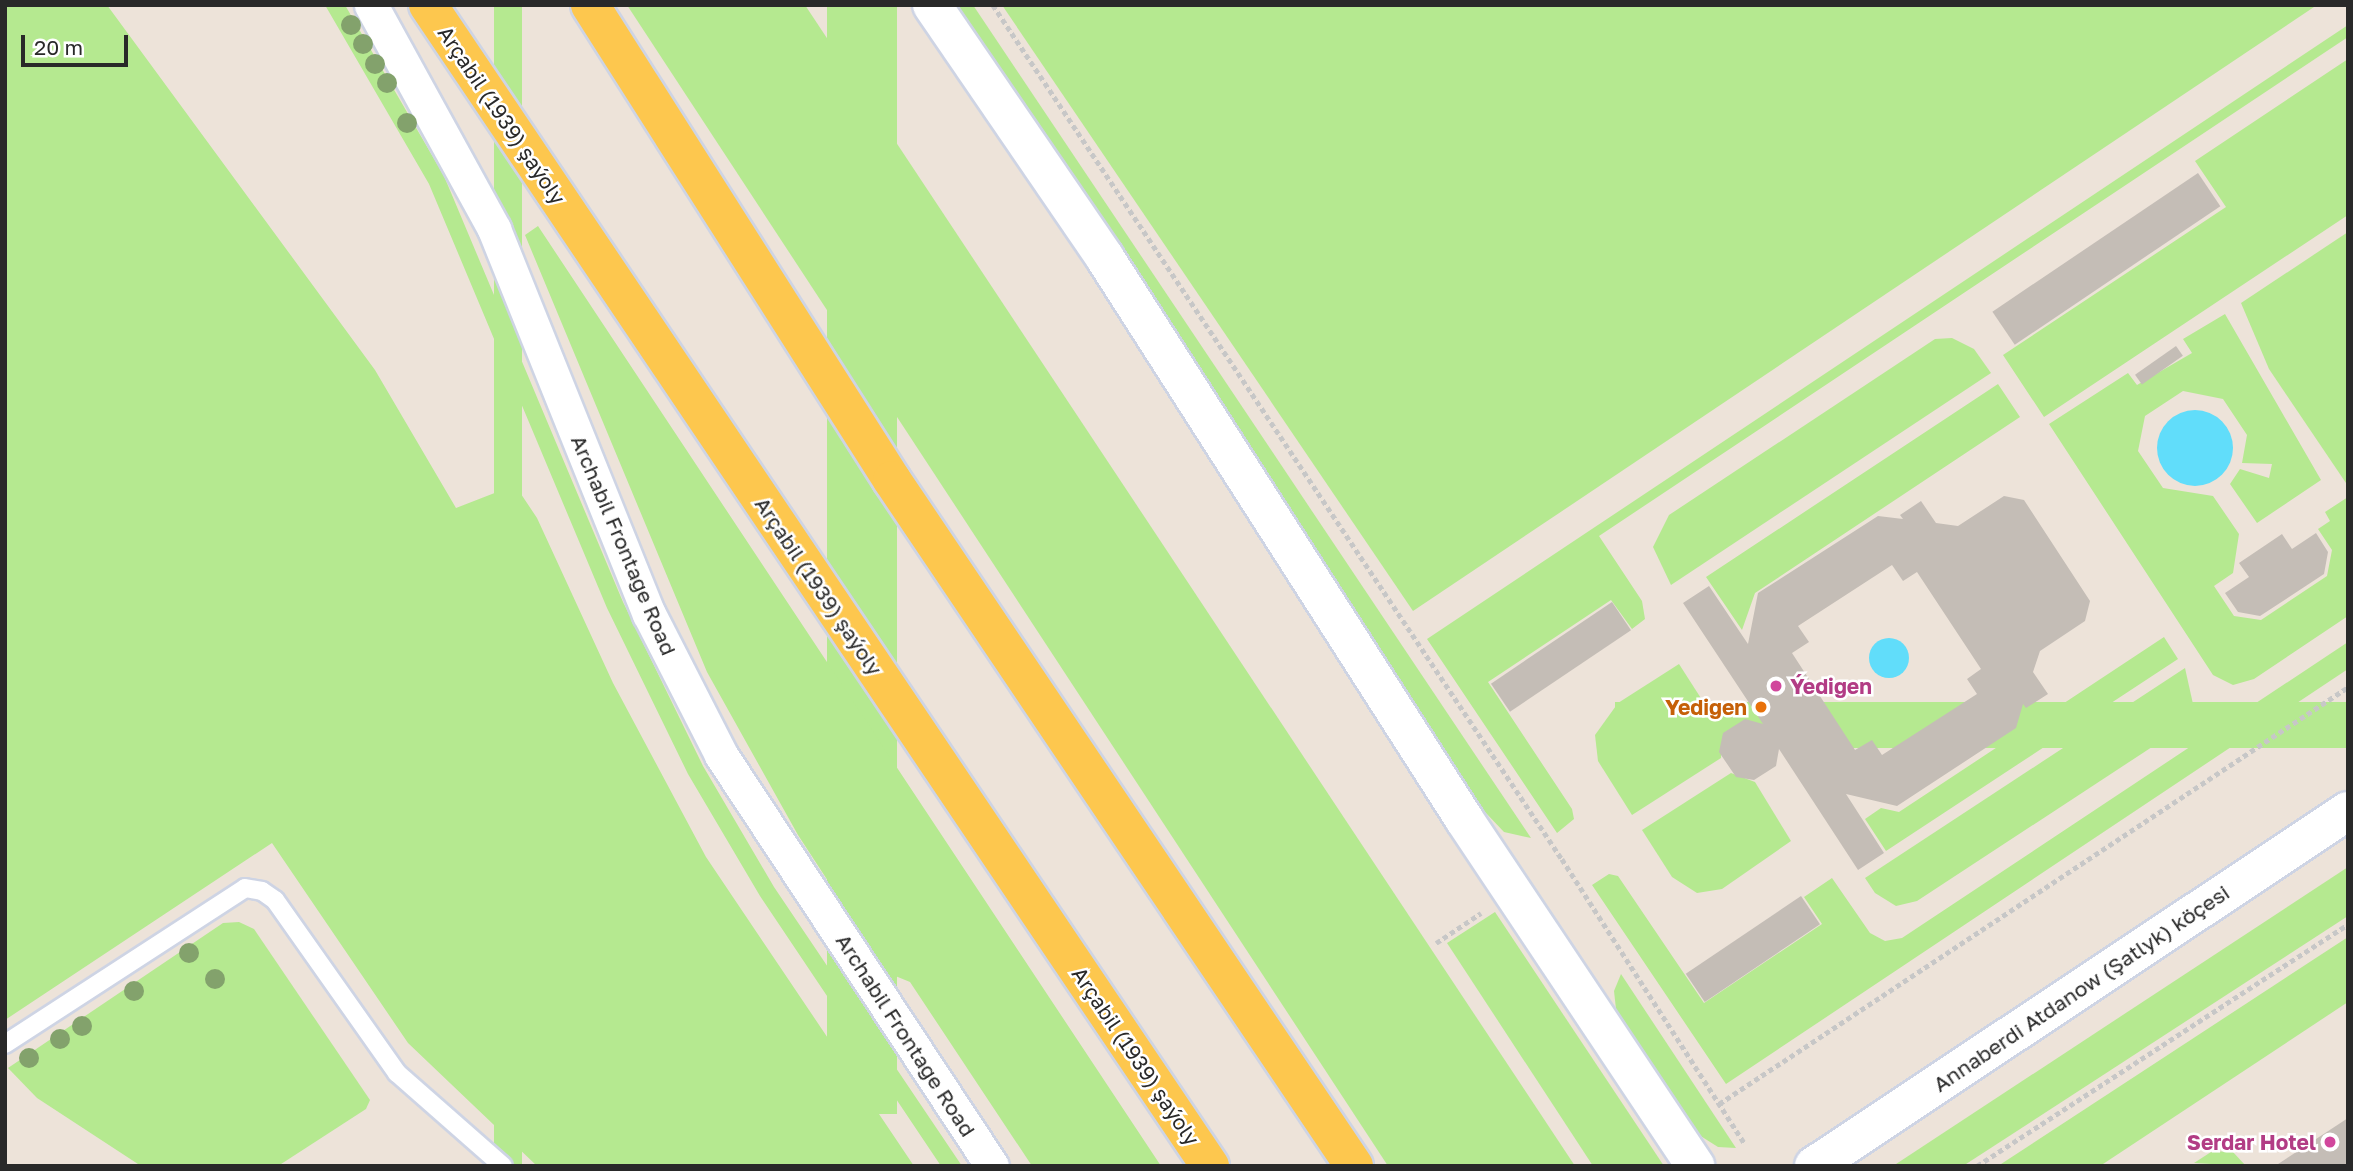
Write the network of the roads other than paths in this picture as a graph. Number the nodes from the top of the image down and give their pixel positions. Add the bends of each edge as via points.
1 (371, 5) edge
2 (428, 5) edge
3 (590, 5) edge
4 (932, 5) edge
5 (2348, 811) edge
6 (5, 1044) edge
7 (503, 1166) edge
8 (992, 1166) edge
9 (1210, 1166) edge
10 (1354, 1166) edge
11 (1695, 1166) edge
12 (1814, 1166) edge

1 - 8 street, Archabil Frontage Road via 494,229 649,614 721,755
2 - 9 main road, Arçabil (1939) şaýoly
3 - 10 main road via 892,480
4 - 11 street via 1105,258
5 - 12 street, Annaberdi Atdanow (Şatlyk) köçesi
6 - 7 lane via 245,888 262,891 275,900 397,1073

